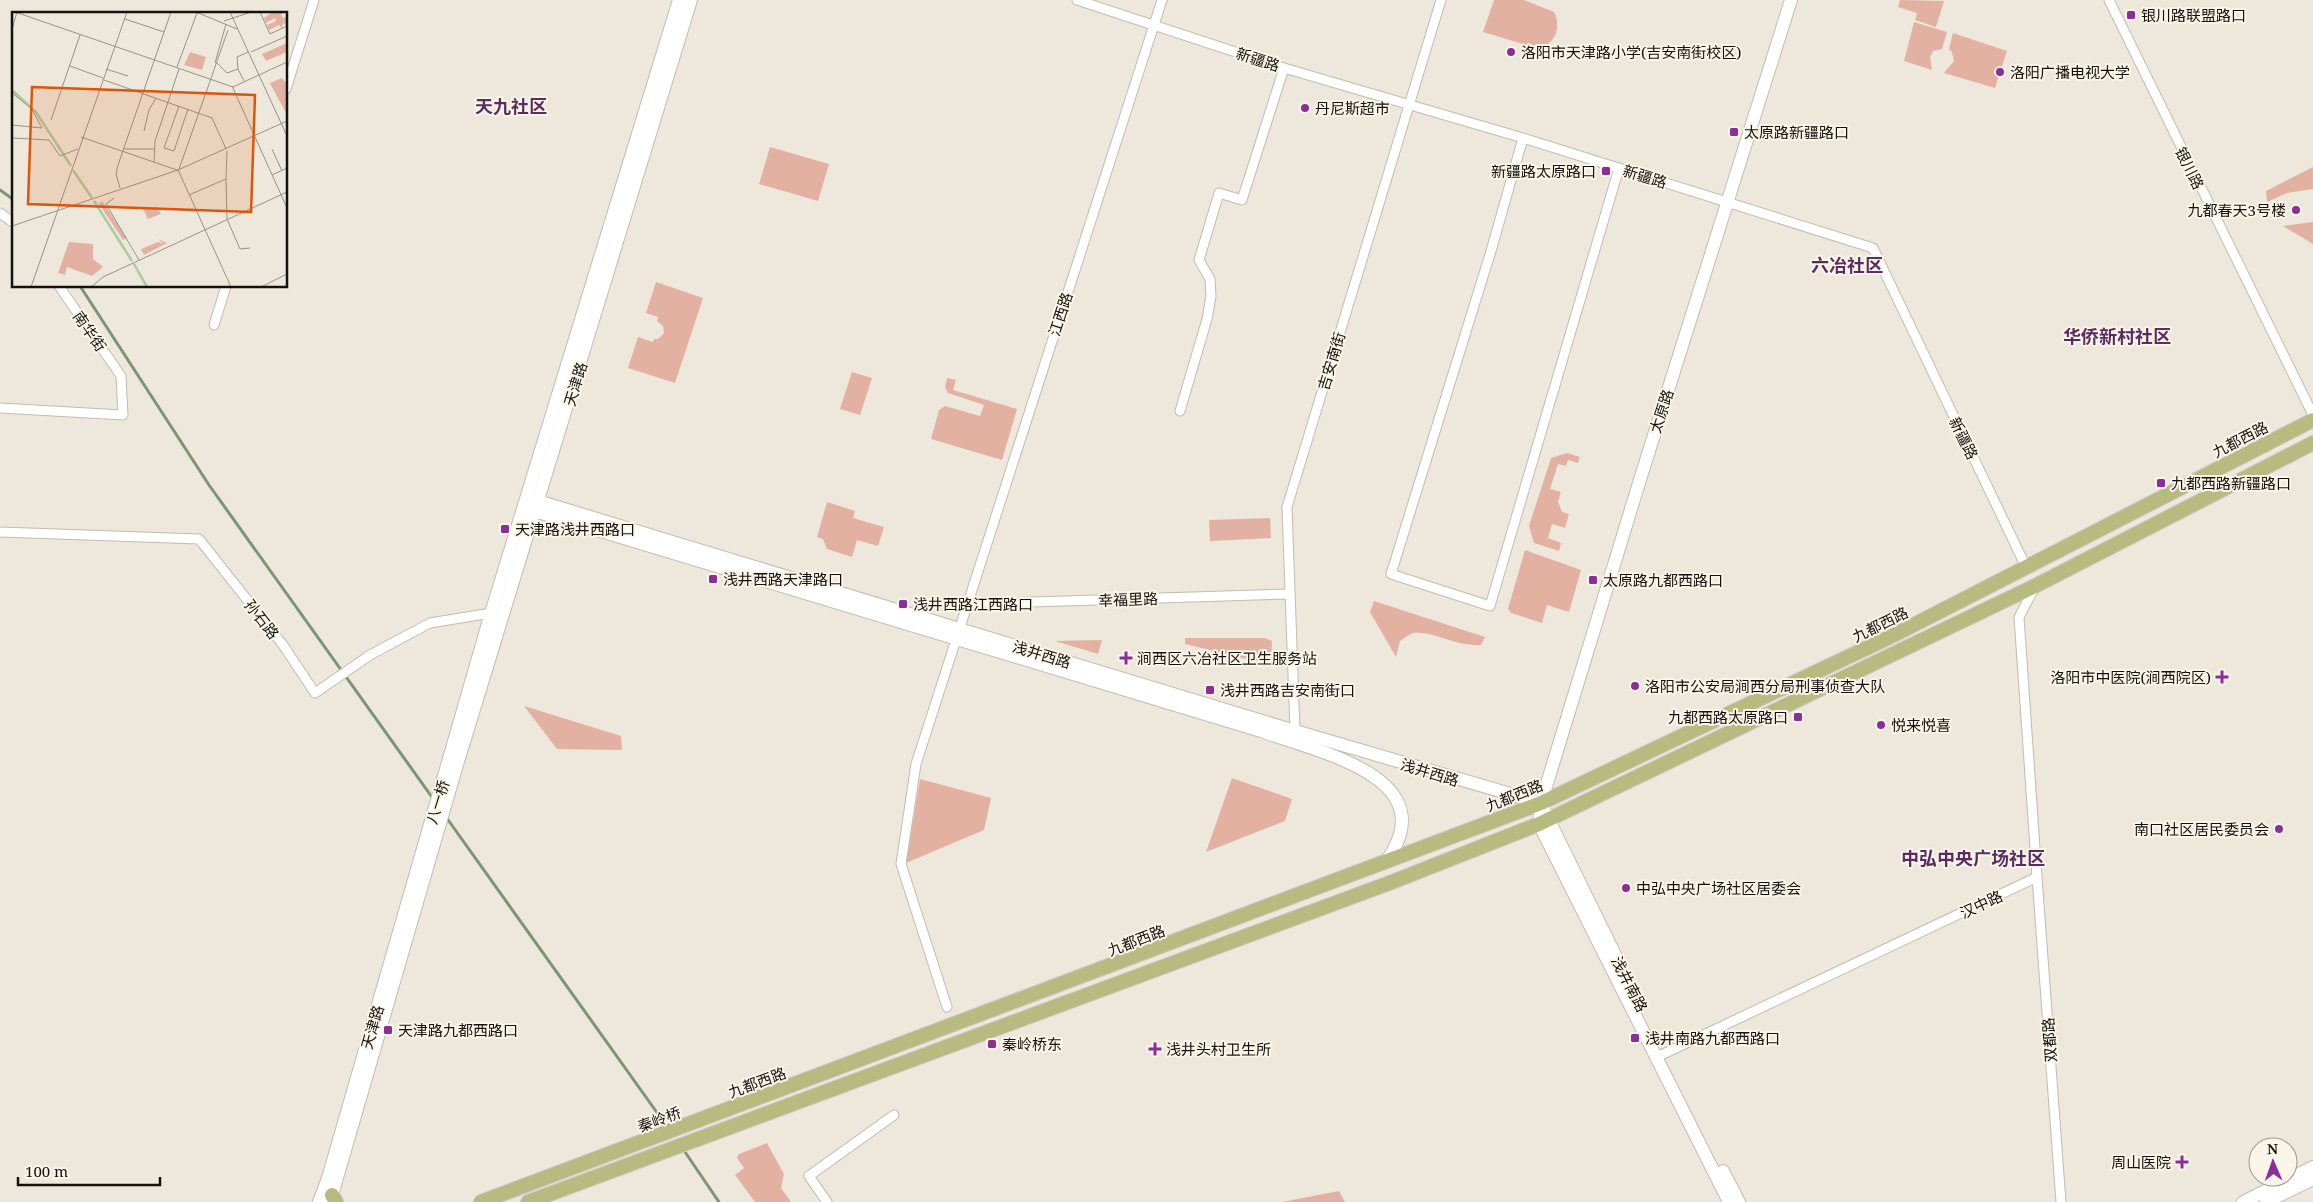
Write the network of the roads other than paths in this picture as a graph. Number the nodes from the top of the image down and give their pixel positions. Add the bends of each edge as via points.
1 (314, 0) edge
2 (679, 0) edge
3 (691, 0) edge
4 (1077, 0) edge
5 (1162, 0) edge
6 (1441, 0) edge
7 (1791, 0) edge
8 (2109, 0) edge
9 (1155, 25) junction
10 (1284, 68) junction
11 (288, 83) edge
12 (1409, 105) junction
13 (1523, 138) junction
14 (1620, 168) junction
15 (1728, 201) junction
16 (0, 213) edge
17 (12, 222) edge
18 (60, 288) edge
19 (225, 288) edge
20 (214, 325) dead end
21 (0, 408) edge
22 (1180, 411) dead end
23 (2313, 415) edge
24 (2313, 420) edge
25 (2313, 443) edge
26 (531, 504) junction
27 (0, 532) edge
28 (2027, 569) junction
29 (2035, 586) junction
30 (1290, 594) junction
31 (966, 604) junction
32 (490, 613) junction
33 (504, 616) junction
34 (957, 634) junction
35 (1295, 731) junction
36 (452, 751) joint
37 (456, 768) joint
38 (1541, 803) junction
39 (1543, 822) junction
40 (422, 852) joint
41 (1385, 863) junction
42 (428, 864) joint
43 (2037, 877) junction
44 (947, 1007) dead end
45 (1661, 1056) junction
46 (894, 1115) dead end
47 (694, 1123) joint
48 (2313, 1168) edge
49 (2313, 1179) edge
50 (333, 1200) edge
51 (319, 1202) edge
52 (481, 1202) edge
53 (528, 1202) edge
54 (827, 1202) edge
55 (1729, 1202) edge
56 (1738, 1202) edge
57 (2061, 1202) edge
58 (2243, 1202) edge
59 (2266, 1202) edge

1 - 11 street
2 - 26 main road, 天津路
3 - 26 main road, 天津路
4 - 9 street, 新疆路
5 - 9 street, 江西路
6 - 12 street, 吉安南街
7 - 15 main road, 太原路
8 - 23 street, 银川路
9 - 10 street, 新疆路
9 - 31 street, 江西路
10 - 12 street, 新疆路
10 - 22 street via 1242,200 1219,193 1199,260 1210,279 1207,319
12 - 13 street, 新疆路
12 - 30 street, 吉安南街 via 1287,507
13 - 14 street, 新疆路
13 - 14 street via 1492,251 1391,574 1490,606
14 - 15 street, 新疆路
15 - 28 street, 新疆路 via 1873,248
15 - 38 main road, 太原路
16 - 17 street
18 - 21 street, 南华街 via 121,376 122,415
19 - 20 street
24 - 28 main road, 九都西路
25 - 29 main road
26 - 32 main road, 天津路
26 - 33 main road, 天津路
26 - 34 main road, 浅井西路
27 - 32 street, 孙石路 via 199,539 283,645 315,694 370,655 430,623
28 - 38 main road, 九都西路
29 - 39 main road
29 - 43 street via 2020,617
30 - 31 street, 幸福里路
30 - 35 street, 吉安南街
31 - 34 street, 江西路
32 - 33 street, 孙石路
32 - 36 main road, 天津路
33 - 37 main road, 天津路
34 - 35 main road, 浅井西路
34 - 41 main road, 浅井西路 via 1361,767 1389,788 1398,800 1403,820 1395,848
34 - 44 street, 江西路 via 916,764 901,864
35 - 38 main road, 浅井西路
36 - 40 main road, 八一桥
37 - 42 main road, 八一桥
38 - 39 main road, 太原路
38 - 41 main road, 九都西路
39 - 45 main road, 浅井南路
39 - 53 main road via 1382,885
40 - 51 main road, 天津路
41 - 47 main road, 九都西路
42 - 50 main road, 天津路
43 - 45 street, 汉中路
43 - 57 street, 双都路
45 - 55 main road, 浅井南路
45 - 56 main road, 浅井南路
46 - 54 street via 808,1176
47 - 52 main road, 秦岭桥
48 - 58 main road
49 - 59 main road

